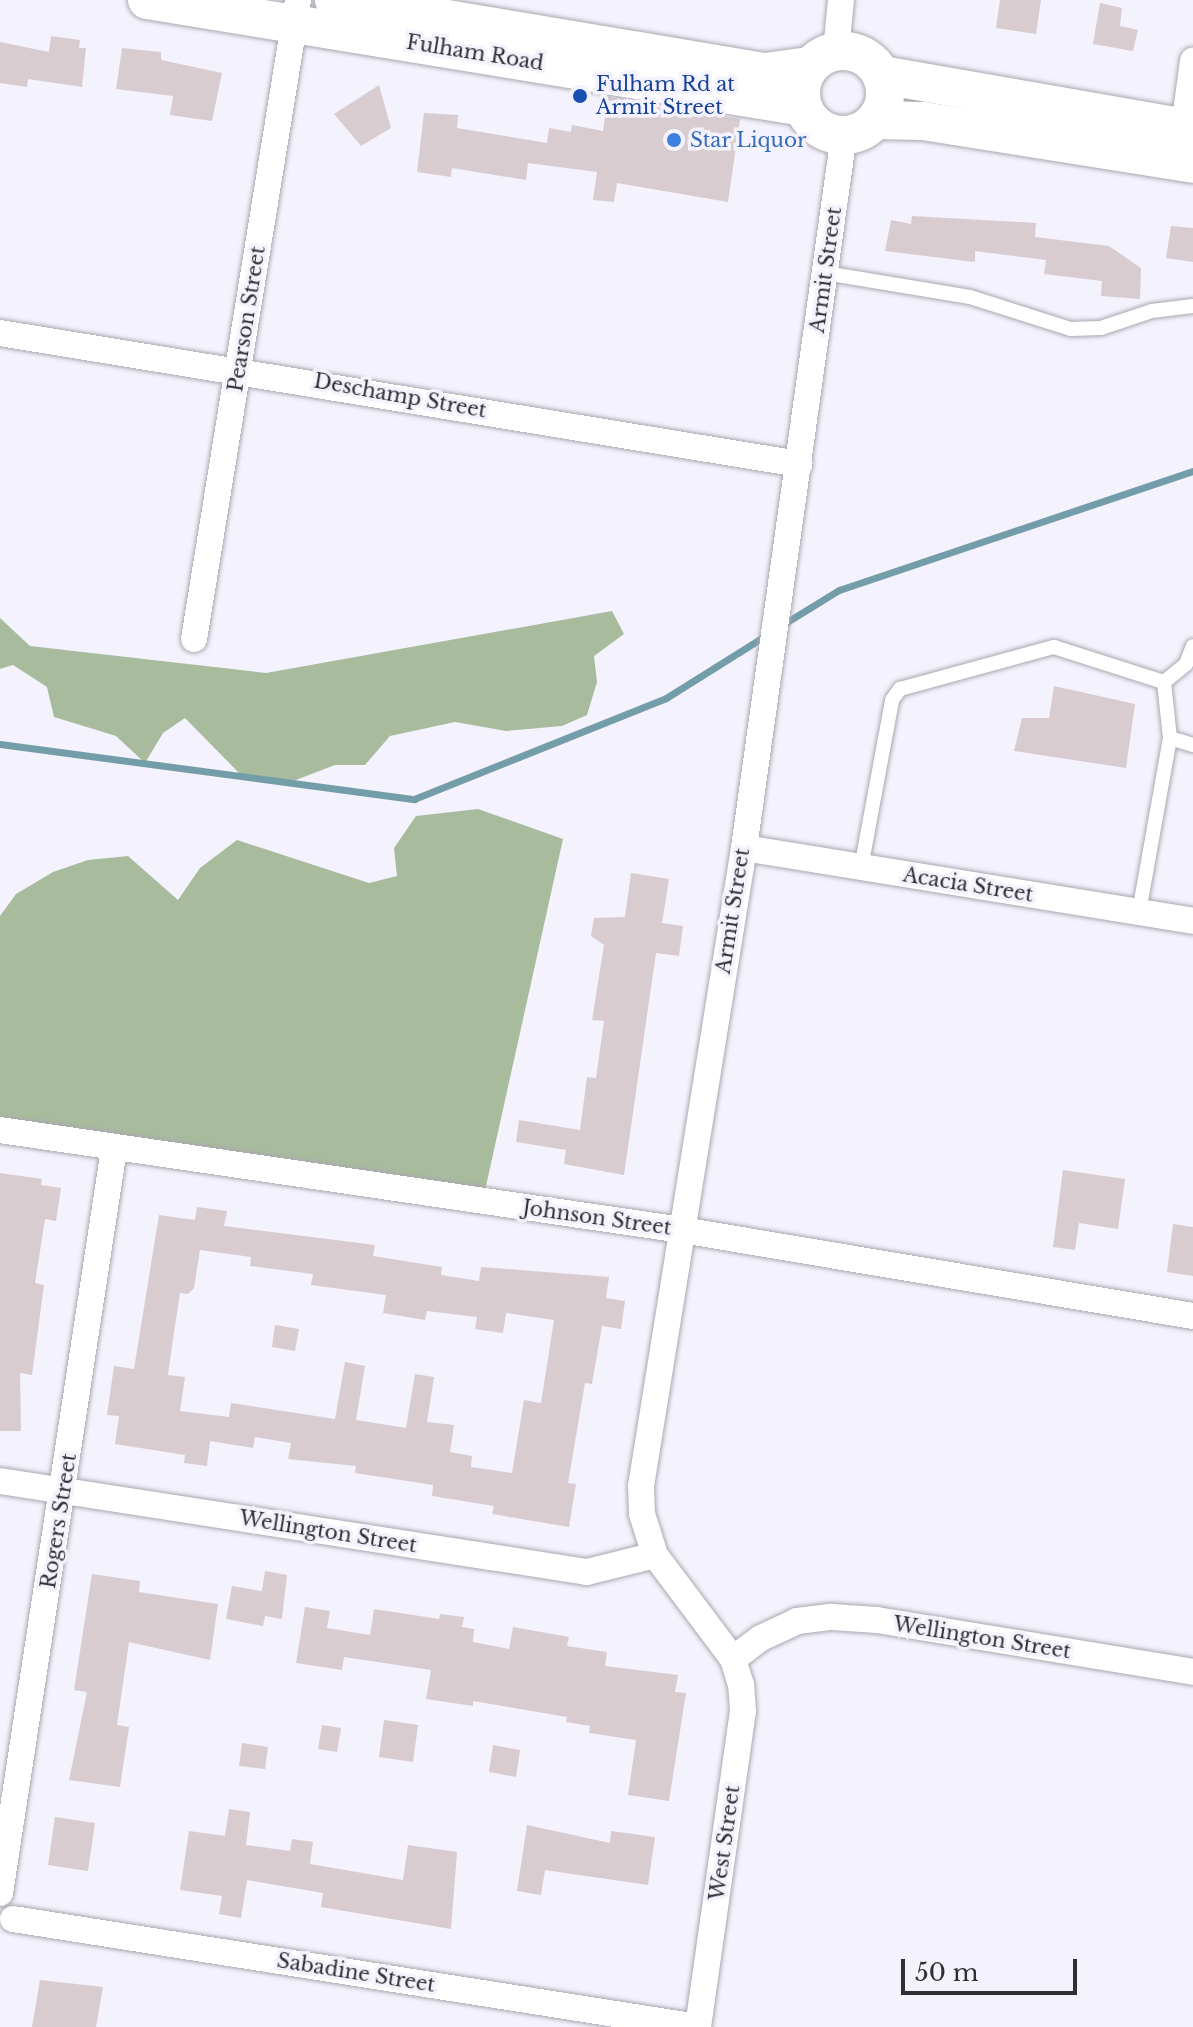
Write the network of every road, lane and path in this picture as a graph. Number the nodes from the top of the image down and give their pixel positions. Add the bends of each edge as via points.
1 (147, 0) edge
2 (334, 0) edge
3 (841, 0) edge
4 (296, 12) edge
5 (823, 58) junction
6 (1193, 61) edge
7 (882, 75) junction
8 (803, 107) junction
9 (860, 128) junction
10 (1188, 128) edge
11 (1193, 164) edge
12 (825, 273) junction
13 (1193, 306) edge
14 (0, 333) edge
15 (239, 369) junction
16 (799, 464) junction
17 (194, 639) dead end
18 (1193, 646) edge
19 (1164, 682) junction
20 (1170, 738) junction
21 (1193, 745) edge
22 (744, 848) junction
23 (861, 868) junction
24 (1139, 912) junction
25 (1193, 921) edge
26 (0, 1130) edge
27 (114, 1149) junction
28 (682, 1230) junction
29 (1193, 1316) edge
30 (0, 1481) edge
31 (64, 1491) junction
32 (655, 1555) junction
33 (733, 1659) junction
34 (1193, 1672) edge
35 (0, 1894) edge
36 (6, 1925) edge
37 (698, 2027) edge

1 - 4 street, Fulham Road
2 - 5 street, Fulham Road via 765,72
3 - 5 street
4 - 8 street, Fulham Road
4 - 15 street, Pearson Street
5 - 7 street via 858,53
5 - 8 street via 800,93
6 - 10 street
7 - 9 street via 884,106
7 - 10 street
8 - 9 street via 817,126
9 - 11 street via 923,121
9 - 12 street, Armit Street
12 - 13 lane via 970,297 1071,329 1101,328 1152,311
12 - 16 street, Armit Street
14 - 15 street, Deschamp Street
15 - 16 street, Deschamp Street
15 - 17 street, Pearson Street
16 - 22 street, Armit Street
18 - 19 lane via 1186,664
19 - 20 lane
19 - 23 lane via 1054,647 900,689 892,700
20 - 21 lane
20 - 24 lane
22 - 23 street, Acacia Street
22 - 28 street, Armit Street
23 - 24 street, Acacia Street
24 - 25 street, Acacia Street
26 - 27 street, Johnson Street
27 - 28 street, Johnson Street
27 - 31 street, Rogers Street
28 - 29 street, Johnson Street
28 - 32 street, Armit Street via 641,1486 642,1514
30 - 31 street, Wellington Street
31 - 32 street, Wellington Street via 587,1572
31 - 35 street, Rogers Street
32 - 33 street, Armit Street
33 - 34 street, Wellington Street via 797,1621 832,1617
33 - 37 street, West Street via 743,1711
35 - 36 street via 12,1904
36 - 37 street, Sabadine Street

